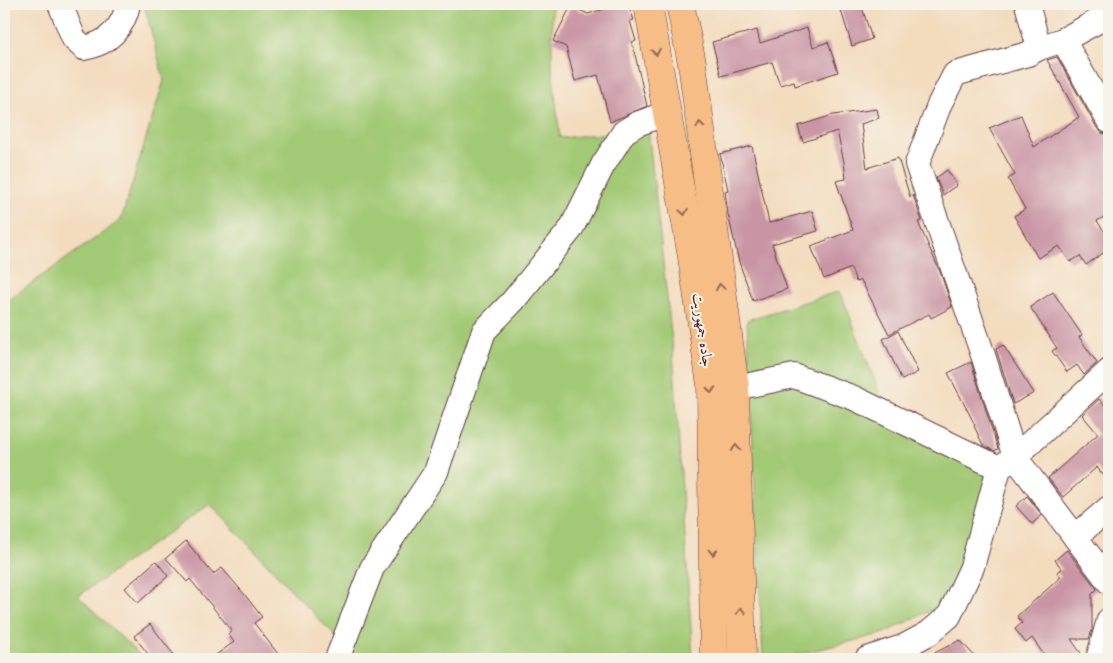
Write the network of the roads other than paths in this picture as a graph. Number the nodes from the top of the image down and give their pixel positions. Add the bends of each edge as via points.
1 (60, 4) edge
2 (128, 4) edge
3 (648, 4) edge
4 (680, 4) edge
5 (1027, 4) edge
6 (1109, 15) edge
7 (1064, 40) junction
8 (1039, 48) junction
9 (667, 113) junction
10 (1109, 121) edge
11 (1109, 371) edge
12 (735, 388) junction
13 (1007, 462) junction
14 (1109, 508) edge
15 (1075, 537) junction
16 (1109, 582) edge
17 (1109, 620) edge
18 (337, 659) edge
19 (714, 659) edge
20 (742, 659) edge
21 (868, 659) edge
22 (1098, 659) edge

1 - 2 street via 74,39 84,48 95,47 119,28
3 -> 9 main road, جاده جمهوریت
12 -> 4 main road, جاده جمهوریت via 692,63
5 - 8 street
6 - 7 street
7 - 8 street
7 - 10 street
8 - 13 street via 955,74 940,103 917,164 980,346
9 - 18 street via 624,132 603,164 571,229 513,301 484,330 436,472 372,568
9 -> 19 main road, جاده جمهوریت via 711,385
11 - 13 street
12 - 13 street via 794,376
20 -> 12 main road, جاده جمهوریت
13 - 15 street
13 - 21 street via 972,567 949,616 906,646
14 - 15 street
15 - 16 street
17 - 22 street

